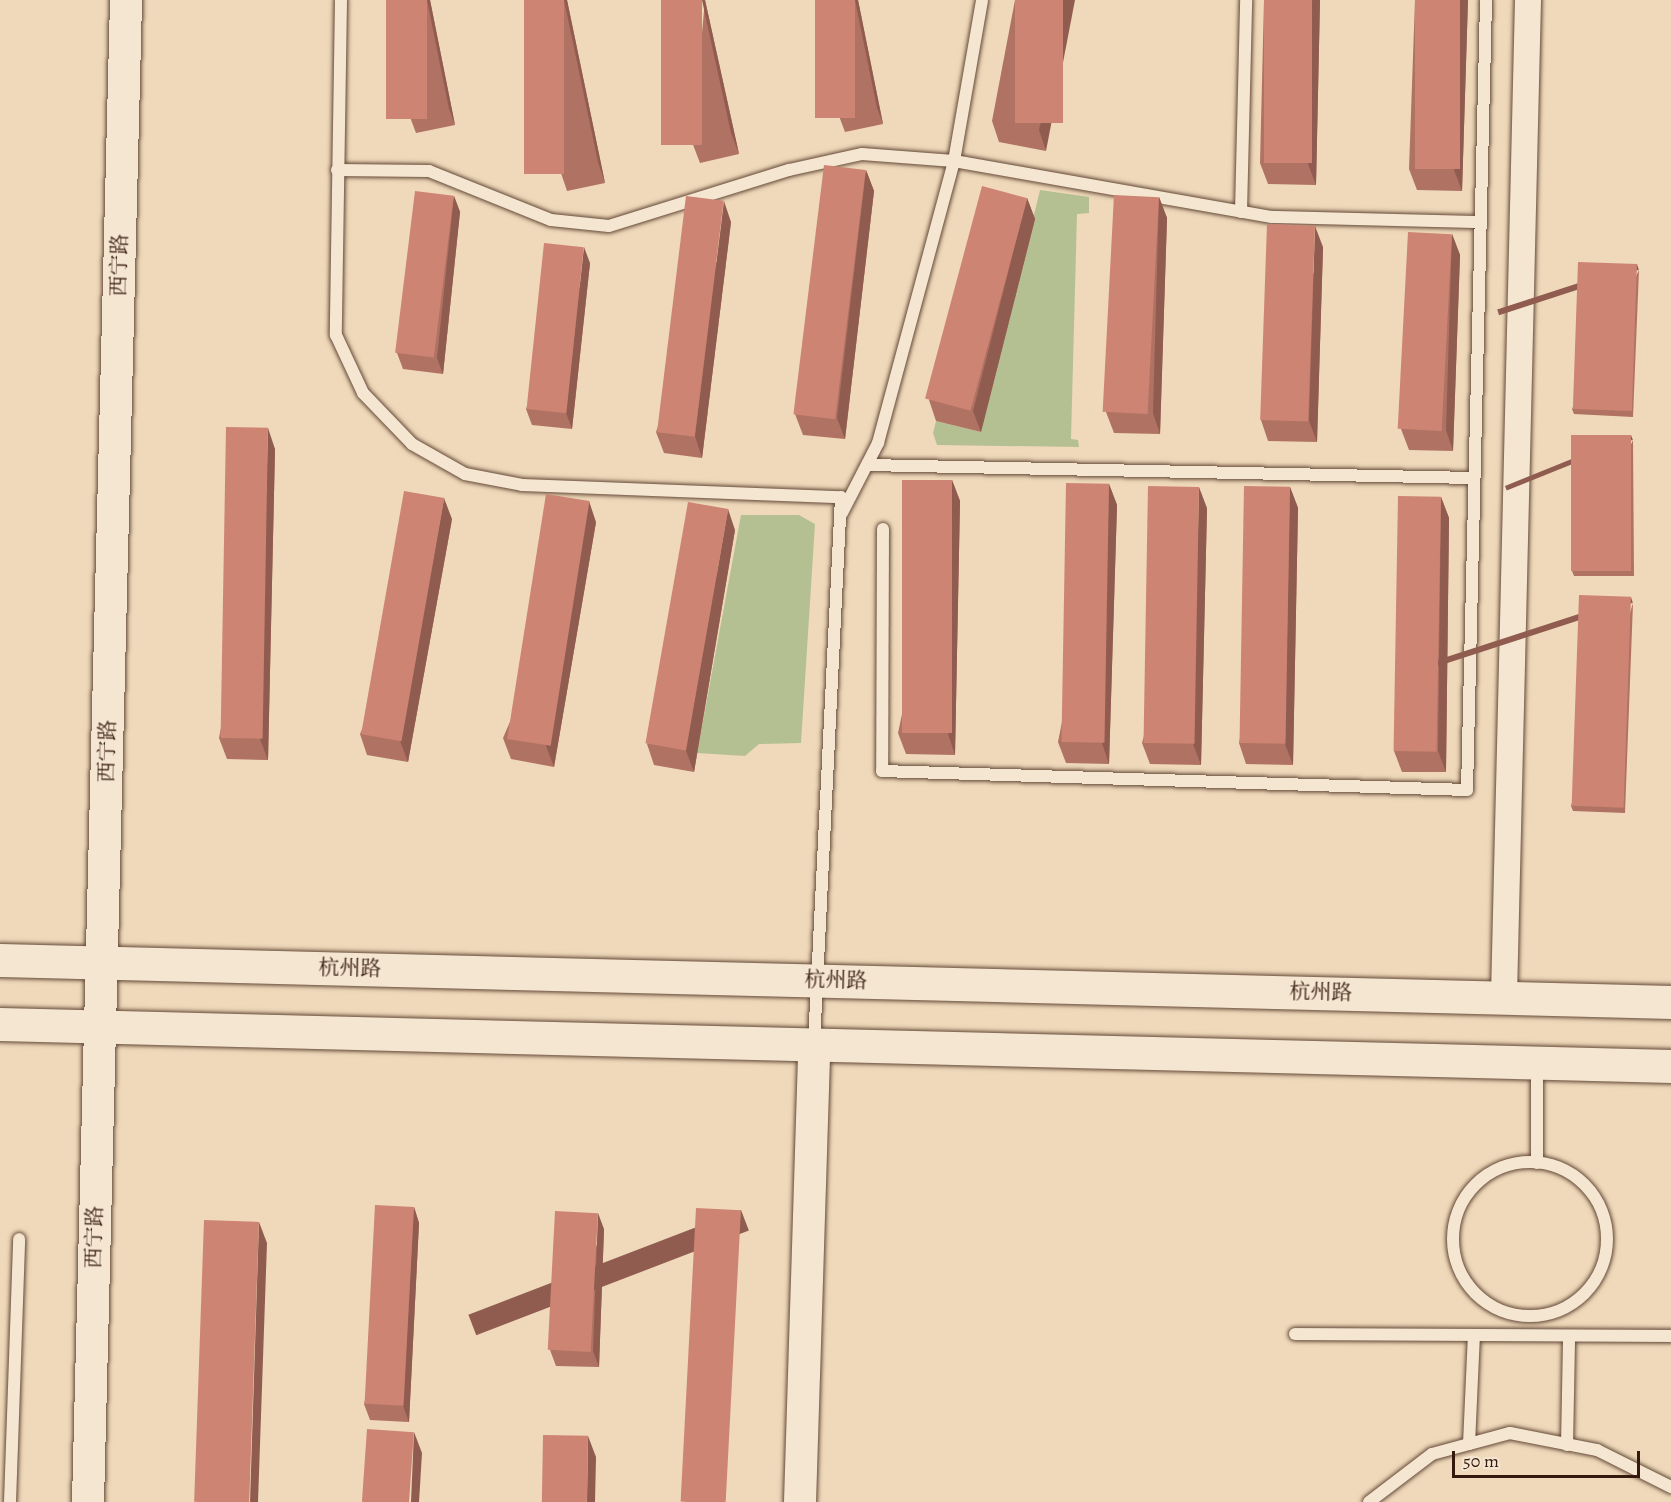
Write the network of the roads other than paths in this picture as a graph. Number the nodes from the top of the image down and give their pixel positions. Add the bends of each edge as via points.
1 (126, 0) edge
2 (341, 0) edge
3 (982, 0) edge
4 (1246, 0) edge
5 (1486, 0) edge
6 (1528, 0) edge
7 (954, 161) junction
8 (338, 170) junction
9 (1241, 212) junction
10 (1479, 222) junction
11 (867, 465) junction
12 (1472, 478) junction
13 (841, 517) junction
14 (883, 529) dead end
15 (0, 960) edge
16 (101, 963) junction
17 (817, 980) junction
18 (1504, 996) junction
19 (1671, 1002) edge
20 (0, 1024) edge
21 (100, 1027) junction
22 (814, 1045) junction
23 (1537, 1063) junction
24 (1671, 1066) edge
25 (1537, 1163) junction
26 (19, 1239) dead end
27 (1524, 1315) junction
28 (1295, 1334) dead end
29 (1474, 1335) junction
30 (1525, 1335) junction
31 (1569, 1336) junction
32 (1671, 1336) edge
33 (1469, 1444) junction
34 (1567, 1445) junction
35 (1671, 1487) edge
36 (10, 1502) edge
37 (88, 1502) edge
38 (800, 1502) edge
39 (1369, 1502) edge

1 - 16 street, 西宁路
2 - 8 lane
3 - 7 lane
4 - 9 lane
5 - 10 lane
6 - 18 street
7 - 8 lane via 862,154 789,170 609,226 551,220 429,171
7 - 9 lane
7 - 11 lane via 878,443
8 - 13 lane via 336,335 363,393 412,444 465,474 522,484 841,497
9 - 10 lane via 1272,217
10 - 12 lane
11 - 12 lane
11 - 13 lane
12 - 14 lane via 1467,790 882,771
13 - 17 lane
15 - 16 main road, 杭州路
16 - 17 main road, 杭州路
16 - 21 street, 西宁路
17 - 18 main road, 杭州路
17 - 22 lane
18 - 19 main road, 杭州路
20 - 21 main road
21 - 22 main road
21 - 37 street, 西宁路
22 - 23 main road
22 - 38 street
23 - 24 main road
23 - 25 lane
25 - 27 lane via 1556,1164 1589,1187 1607,1224 1604,1264 1582,1299 1545,1317
25 - 27 lane via 1515,1162 1478,1180 1455,1214 1452,1255 1470,1291 1504,1314
26 - 36 lane
27 - 30 lane
28 - 29 lane
29 - 30 lane
29 - 33 lane
30 - 31 lane
31 - 32 lane
31 - 34 lane
33 - 34 lane via 1510,1432
33 - 39 lane via 1432,1454
34 - 35 lane via 1597,1450

